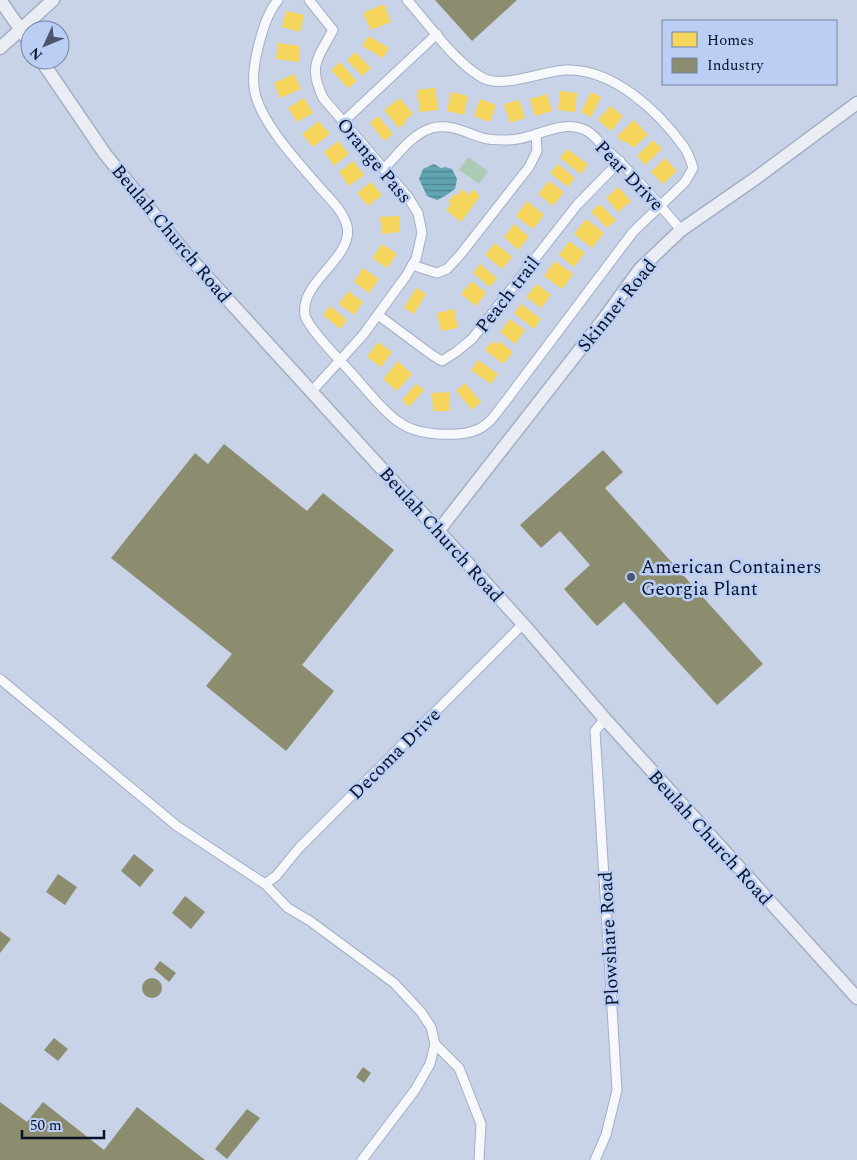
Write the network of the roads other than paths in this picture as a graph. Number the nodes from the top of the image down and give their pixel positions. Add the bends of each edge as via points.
1 (0, 0) edge
2 (54, 0) edge
3 (278, 0) edge
4 (309, 0) edge
5 (407, 0) edge
6 (32, 20) edge
7 (20, 29) edge
8 (20, 31) edge
9 (437, 34) junction
10 (0, 48) edge
11 (48, 70) edge
12 (857, 102) edge
13 (343, 122) junction
14 (536, 134) junction
15 (620, 161) junction
16 (384, 169) junction
17 (661, 206) junction
18 (681, 230) junction
19 (412, 265) junction
20 (378, 315) junction
21 (340, 360) junction
22 (312, 391) junction
23 (438, 530) junction
24 (523, 624) junction
25 (0, 679) edge
26 (605, 719) junction
27 (265, 884) junction
28 (857, 998) edge
29 (435, 1044) junction
30 (362, 1160) edge
31 (479, 1160) edge
32 (595, 1160) edge

1 - 7 street
2 - 6 street
3 - 21 street via 263,28 256,57 253,76 256,97 292,156 341,213 347,227 346,241 305,299 305,316
4 - 13 street, Orange Pass via 334,30 315,64 315,82 323,98
5 - 9 street
8 - 10 street
9 - 13 street
9 - 17 street via 460,62 484,79 494,82 565,70 585,72 605,77 648,106 685,149 693,168 685,182
11 - 22 street, Beulah Church Road via 105,154 141,199 188,256
12 - 18 street, Skinner Road
13 - 16 street, Orange Pass
14 - 15 street, Pear Drive via 557,127 588,131
14 - 16 street, Pear Drive via 508,140 485,138 451,126 434,128 423,131 409,142
14 - 19 street via 538,151 529,167 447,270 436,273
15 - 17 street, Pear Drive
15 - 20 street, Peach trail via 577,206 472,339 456,352 442,360
16 - 19 street, Orange Pass via 418,213 422,233
17 - 18 street, Pear Drive
17 - 21 street via 633,232 485,426 465,433 436,435 403,425
18 - 23 street, Skinner Road via 640,269
19 - 20 street, Orange Pass
20 - 21 street, Orange Pass
21 - 22 street, Orange Pass
22 - 23 street, Beulah Church Road
23 - 24 street, Beulah Church Road
24 - 26 street, Beulah Church Road
24 - 27 street, Decoma Drive
25 - 27 street via 177,826
26 - 28 street, Beulah Church Road
26 - 32 street, Plowshare Road via 595,731 617,1090 606,1135
27 - 29 street via 288,908 394,983 432,1027
29 - 30 street via 430,1064 415,1090
29 - 31 street via 459,1068 481,1124

